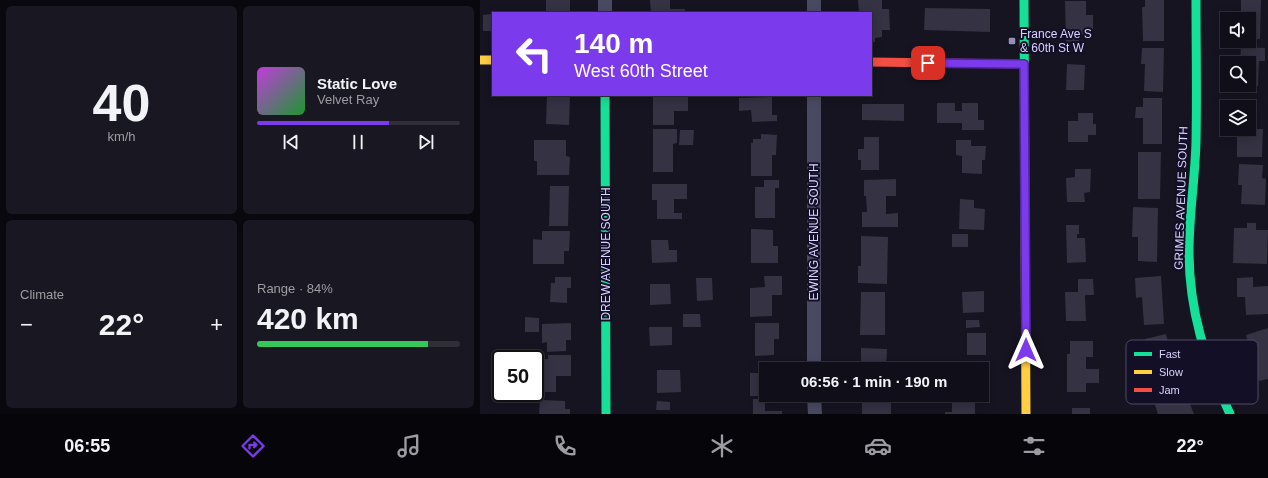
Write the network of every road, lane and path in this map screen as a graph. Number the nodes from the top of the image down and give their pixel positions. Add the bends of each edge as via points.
1 (605, 0) edge
2 (814, 0) edge
3 (1024, 0) edge
4 (1196, 0) edge
5 (605, 12) edge
6 (814, 12) edge
7 (480, 60) edge
8 (492, 60) edge
9 (872, 62) edge
10 (1024, 64) junction
11 (605, 96) edge
12 (814, 96) edge
13 (1200, 340) edge
14 (814, 362) edge
15 (814, 402) edge
16 (1225, 404) edge
17 (606, 414) edge
18 (814, 414) edge
19 (1026, 414) edge
20 (1230, 414) edge

1 - 5 street
2 - 6 street
3 - 10 street
4 - 13 street, GRIMES AVENUE SOUTH via 1196,144 1189,266
7 - 8 street
9 - 10 street
10 - 19 street
11 - 17 street, DREW AVENUE SOUTH
12 - 14 street, EWING AVENUE SOUTH
15 - 18 street
16 - 20 street, GRIMES AVENUE SOUTH

